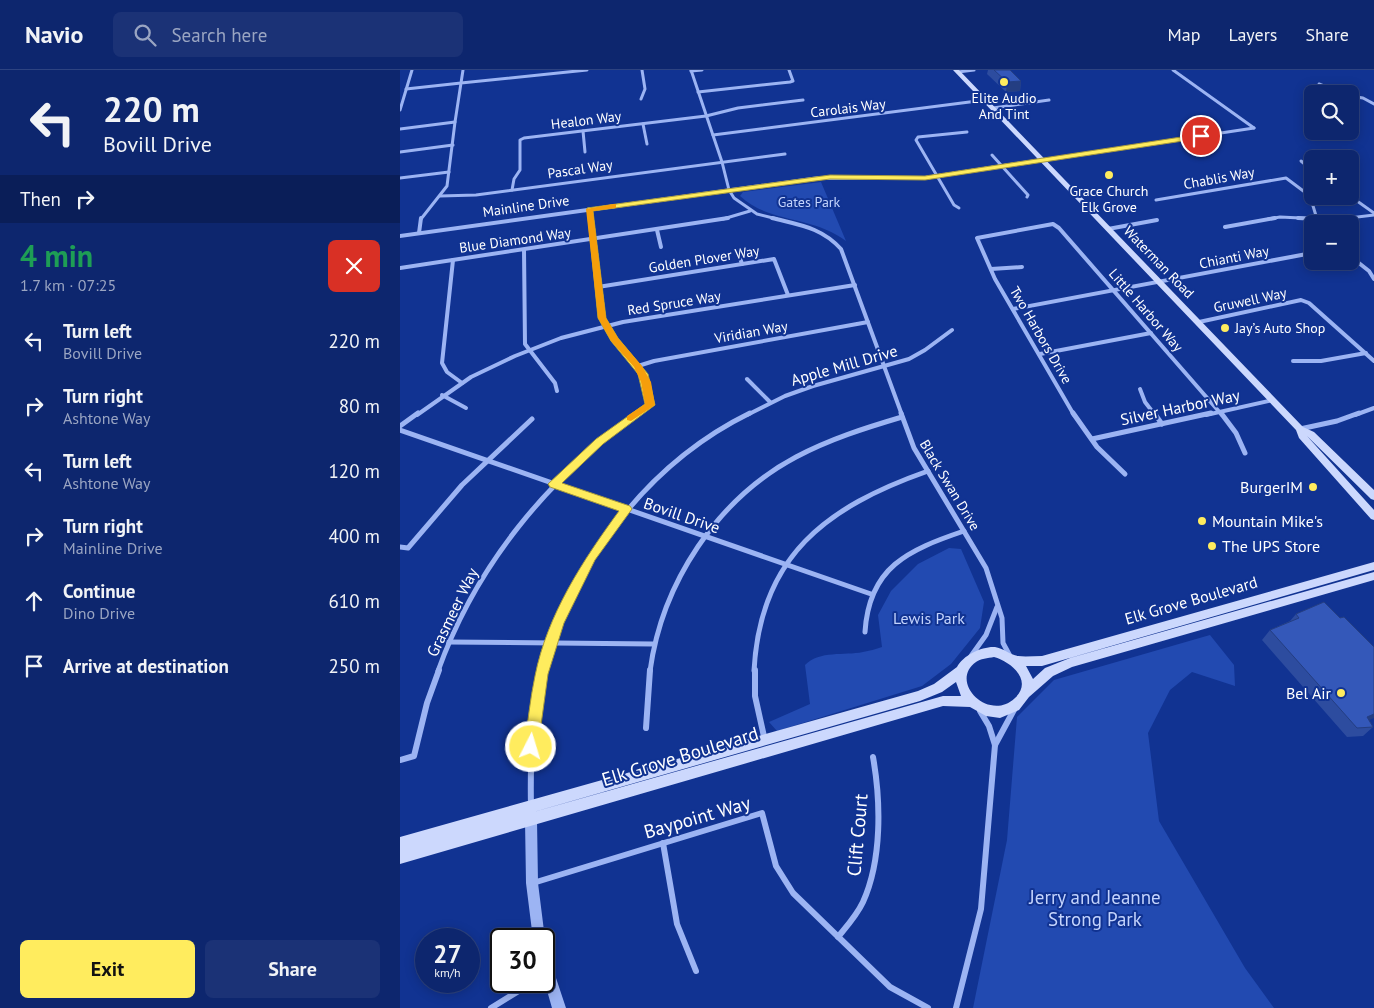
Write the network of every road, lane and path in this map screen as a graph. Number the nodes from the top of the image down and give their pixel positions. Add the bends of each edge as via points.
1 (412, 70) edge
2 (463, 70) edge
3 (516, 70) edge
4 (587, 70) edge
5 (642, 70) edge
6 (691, 70) edge
7 (702, 70) edge
8 (790, 70) edge
9 (974, 70) edge
10 (1173, 70) edge
11 (957, 71) edge
12 (515, 77) junction
13 (461, 83) junction
14 (406, 89) junction
15 (698, 92) junction
16 (1359, 97) edge
17 (641, 99) dead end
18 (803, 100) dead end
19 (985, 100) junction
20 (1049, 100) dead end
21 (1374, 104) edge
22 (993, 108) junction
23 (400, 110) edge
24 (706, 116) junction
25 (455, 122) junction
26 (642, 124) junction
27 (400, 129) edge
28 (583, 130) junction
29 (966, 132) dead end
30 (713, 135) junction
31 (647, 144) dead end
32 (453, 145) junction
33 (400, 152) edge
34 (585, 152) dead end
35 (785, 154) dead end
36 (992, 155) dead end
37 (1042, 160) junction
38 (1301, 161) dead end
39 (722, 162) junction
40 (1304, 163) edge
41 (1003, 166) junction
42 (449, 172) junction
43 (937, 176) junction
44 (400, 178) edge
45 (512, 190) junction
46 (728, 190) junction
47 (440, 196) junction
48 (1027, 197) dead end
49 (1156, 200) dead end
50 (1359, 203) edge
51 (959, 208) dead end
52 (589, 209) junction
53 (750, 210) junction
54 (1374, 214) edge
55 (1316, 215) edge
56 (1359, 217) edge
57 (1304, 218) edge
58 (1157, 220) dead end
59 (1225, 227) dead end
60 (1108, 229) junction
61 (657, 230) junction
62 (419, 233) junction
63 (400, 236) edge
64 (977, 238) joint
65 (593, 239) junction
66 (661, 247) dead end
67 (524, 250) junction
68 (738, 252) dead end
69 (1304, 255) edge
70 (452, 260) junction
71 (1359, 263) edge
72 (742, 264) junction
73 (1022, 267) dead end
74 (400, 268) edge
75 (991, 269) junction
76 (1374, 279) edge
77 (1159, 282) junction
78 (855, 285) junction
79 (598, 287) junction
80 (1114, 290) junction
81 (788, 295) junction
82 (1013, 309) junction
83 (868, 322) junction
84 (1199, 322) junction
85 (605, 326) junction
86 (952, 330) dead end
87 (1151, 333) junction
88 (529, 350) junction
89 (1366, 353) junction
90 (1040, 354) junction
91 (1374, 360) edge
92 (1293, 361) dead end
93 (638, 366) junction
94 (884, 367) junction
95 (747, 379) dead end
96 (462, 383) junction
97 (1140, 389) dead end
98 (557, 391) dead end
99 (442, 395) junction
100 (1273, 400) junction
101 (770, 402) junction
102 (466, 408) dead end
103 (1374, 408) edge
104 (1220, 412) junction
105 (902, 417) junction
106 (532, 419) dead end
107 (1162, 424) junction
108 (400, 426) edge
109 (1300, 429) junction
110 (400, 430) edge
111 (1092, 439) junction
112 (1245, 453) dead end
113 (487, 461) junction
114 (928, 471) junction
115 (1125, 474) dead end
116 (554, 484) junction
117 (1374, 496) edge
118 (626, 509) junction
119 (1374, 516) edge
120 (964, 530) junction
121 (704, 536) junction
122 (400, 547) edge
123 (786, 565) junction
124 (1374, 566) edge
125 (1374, 576) edge
126 (871, 594) junction
127 (996, 607) junction
128 (865, 632) dead end
129 (448, 642) junction
130 (551, 643) junction
131 (653, 644) junction
132 (971, 656) junction
133 (1013, 658) junction
134 (962, 670) junction
135 (1026, 693) junction
136 (974, 704) junction
137 (1016, 705) junction
138 (646, 728) dead end
139 (765, 741) junction
140 (995, 745) junction
141 (873, 757) dead end
142 (400, 760) edge
143 (531, 814) junction
144 (663, 843) junction
145 (400, 844) edge
146 (400, 857) edge
147 (532, 883) junction
148 (538, 928) edge
149 (838, 937) junction
150 (696, 971) dead end
151 (515, 993) edge
152 (553, 993) edge
153 (491, 1008) edge
154 (559, 1008) edge
155 (928, 1008) edge
156 (956, 1008) edge

1 - 14 street
2 - 13 street
3 - 12 street
4 - 12 street
5 - 17 street via 645,89
6 - 7 street
6 - 15 street
8 - 15 street via 792,81
9 - 11 street
10 - 37 street via 1254,128
11 - 19 main road, Waterman Road
12 - 13 street
13 - 14 street
13 - 25 street
14 - 23 street
15 - 24 street
16 - 21 street
18 - 24 street, Healon Way via 738,108
19 - 22 main road, Waterman Road
19 - 30 street, Carolais Way
20 - 22 street
22 - 37 main road, Waterman Road
24 - 26 street, Healon Way
24 - 30 street
25 - 27 street
25 - 32 street
26 - 28 street, Healon Way
26 - 31 street
28 - 34 street
28 - 45 street, Healon Way via 520,140 520,170
29 - 43 street via 918,137 916,140
30 - 39 street
32 - 33 street
32 - 42 street
35 - 39 street, Pascal Way
36 - 41 street
37 - 41 street, Mainline Drive
37 - 60 main road, Waterman Road
38 - 40 street
39 - 45 street, Pascal Way
39 - 46 street
41 - 43 street, Mainline Drive
41 - 48 street
42 - 44 street
42 - 47 street via 447,186
43 - 46 street, Mainline Drive via 899,179 831,177
43 - 51 street
45 - 47 street, Pascal Way
46 - 52 street, Mainline Drive
46 - 53 street, Black Swan Drive
47 - 62 street via 422,218
49 - 55 street, Chablis Way via 1286,178 1310,196
50 - 54 street
52 - 62 street, Mainline Drive
52 - 65 street
53 - 61 street, Blue Diamond Way via 728,219
53 - 78 street, Black Swan Drive via 804,226 830,238 841,249
54 - 56 street
57 - 59 street via 1280,217
58 - 60 street
60 - 77 main road, Waterman Road
61 - 65 street, Blue Diamond Way
61 - 66 street
62 - 63 street, Mainline Drive
64 - 75 street, Two Harbors Drive
64 - 80 street, Little Harbor Way via 1054,224
65 - 67 street, Blue Diamond Way
65 - 79 street
67 - 70 street, Blue Diamond Way
67 - 88 street via 524,338
68 - 72 street
69 - 77 street, Chianti Way
70 - 74 street, Blue Diamond Way
70 - 96 street via 442,363
71 - 76 street
72 - 79 street, Golden Plover Way
72 - 81 street, Golden Plover Way via 774,259
73 - 75 street
75 - 82 street, Two Harbors Drive
77 - 80 street, Chianti Way
77 - 84 main road, Waterman Road
78 - 81 street, Red Spruce Way
78 - 83 street, Black Swan Drive
79 - 85 street
80 - 82 street, Chianti Way
80 - 87 street, Little Harbor Way
81 - 85 street, Red Spruce Way
82 - 90 street, Two Harbors Drive
83 - 93 street, Viridian Way
83 - 94 street, Black Swan Drive
84 - 89 street, Gruwell Way via 1301,300 1309,303
84 - 100 main road, Waterman Road
85 - 88 street, Red Spruce Way
85 - 93 street
86 - 94 street, Apple Mill Drive via 916,356
87 - 90 street
87 - 104 street, Little Harbor Way
88 - 96 street, Red Spruce Way
88 - 98 street via 554,382
89 - 91 street, Gruwell Way
89 - 92 street via 1321,361
90 - 111 street, Two Harbors Drive
93 - 116 street, Grasmeer Way via 646,382 650,405 599,442
94 - 101 street, Apple Mill Drive via 819,383
94 - 105 street, Black Swan Drive
95 - 101 street
96 - 99 street, Red Spruce Way
97 - 107 street via 1145,402
99 - 102 street
99 - 108 street, Red Spruce Way
100 - 104 street, Silver Harbor Way
100 - 109 main road, Waterman Road
101 - 118 street, Apple Mill Drive via 695,446 666,469
103 - 109 street via 1338,421
104 - 107 street, Silver Harbor Way
104 - 112 street, Little Harbor Way via 1236,433
105 - 114 street, Black Swan Drive via 914,448
105 - 121 street via 840,435 790,460 737,499
106 - 113 street
107 - 111 street, Silver Harbor Way
109 - 117 main road, Waterman Road via 1310,434
109 - 119 main road, Waterman Road via 1302,436
110 - 113 street, Bovill Drive
111 - 115 street, Two Harbors Drive via 1112,465
113 - 116 street, Bovill Drive
113 - 122 street via 446,502 408,548
114 - 120 street, Black Swan Drive
114 - 123 street via 880,488 848,504 808,536
116 - 118 street, Bovill Drive
116 - 129 street, Grasmeer Way via 496,554
118 - 121 street, Bovill Drive
118 - 130 street, Apple Mill Drive via 581,575
120 - 126 street via 910,553 888,571
120 - 127 street, Black Swan Drive via 986,568
121 - 123 street, Bovill Drive
121 - 131 street via 677,578
123 - 126 street, Bovill Drive
123 - 139 street via 766,604 756,641 754,682
124 - 133 main road, Elk Grove Boulevard via 1042,661
125 - 135 main road, Elk Grove Boulevard via 1070,663 1049,672
126 - 128 street via 865,612
127 - 132 street via 986,635
127 - 133 street, Black Swan Drive via 1002,618 1003,643
129 - 130 street
129 - 142 street, Grasmeer Way via 426,703 414,756
130 - 131 street
130 - 143 street, Apple Mill Drive via 532,730
131 - 138 street via 647,680
132 - 133 main road via 994,652
132 - 134 main road
133 - 135 main road via 1025,672
134 - 136 main road via 962,690
134 - 139 main road, Elk Grove Boulevard via 938,688 920,696
135 - 137 main road
136 - 137 main road via 998,711
136 - 140 street via 986,718
136 - 143 main road, Elk Grove Boulevard via 943,701
137 - 140 street
139 - 143 main road, Elk Grove Boulevard
140 - 156 street via 982,900
141 - 149 street, Clift Court via 877,784 873,874 863,902
143 - 145 main road, Elk Grove Boulevard
143 - 146 main road, Elk Grove Boulevard
143 - 147 street
144 - 147 street, Baypoint Way
144 - 149 street, Baypoint Way via 762,813 771,853 783,879
144 - 150 street via 673,917 685,952
147 - 148 street
149 - 155 street, Baypoint Way via 890,987
151 - 153 street
152 - 154 street

